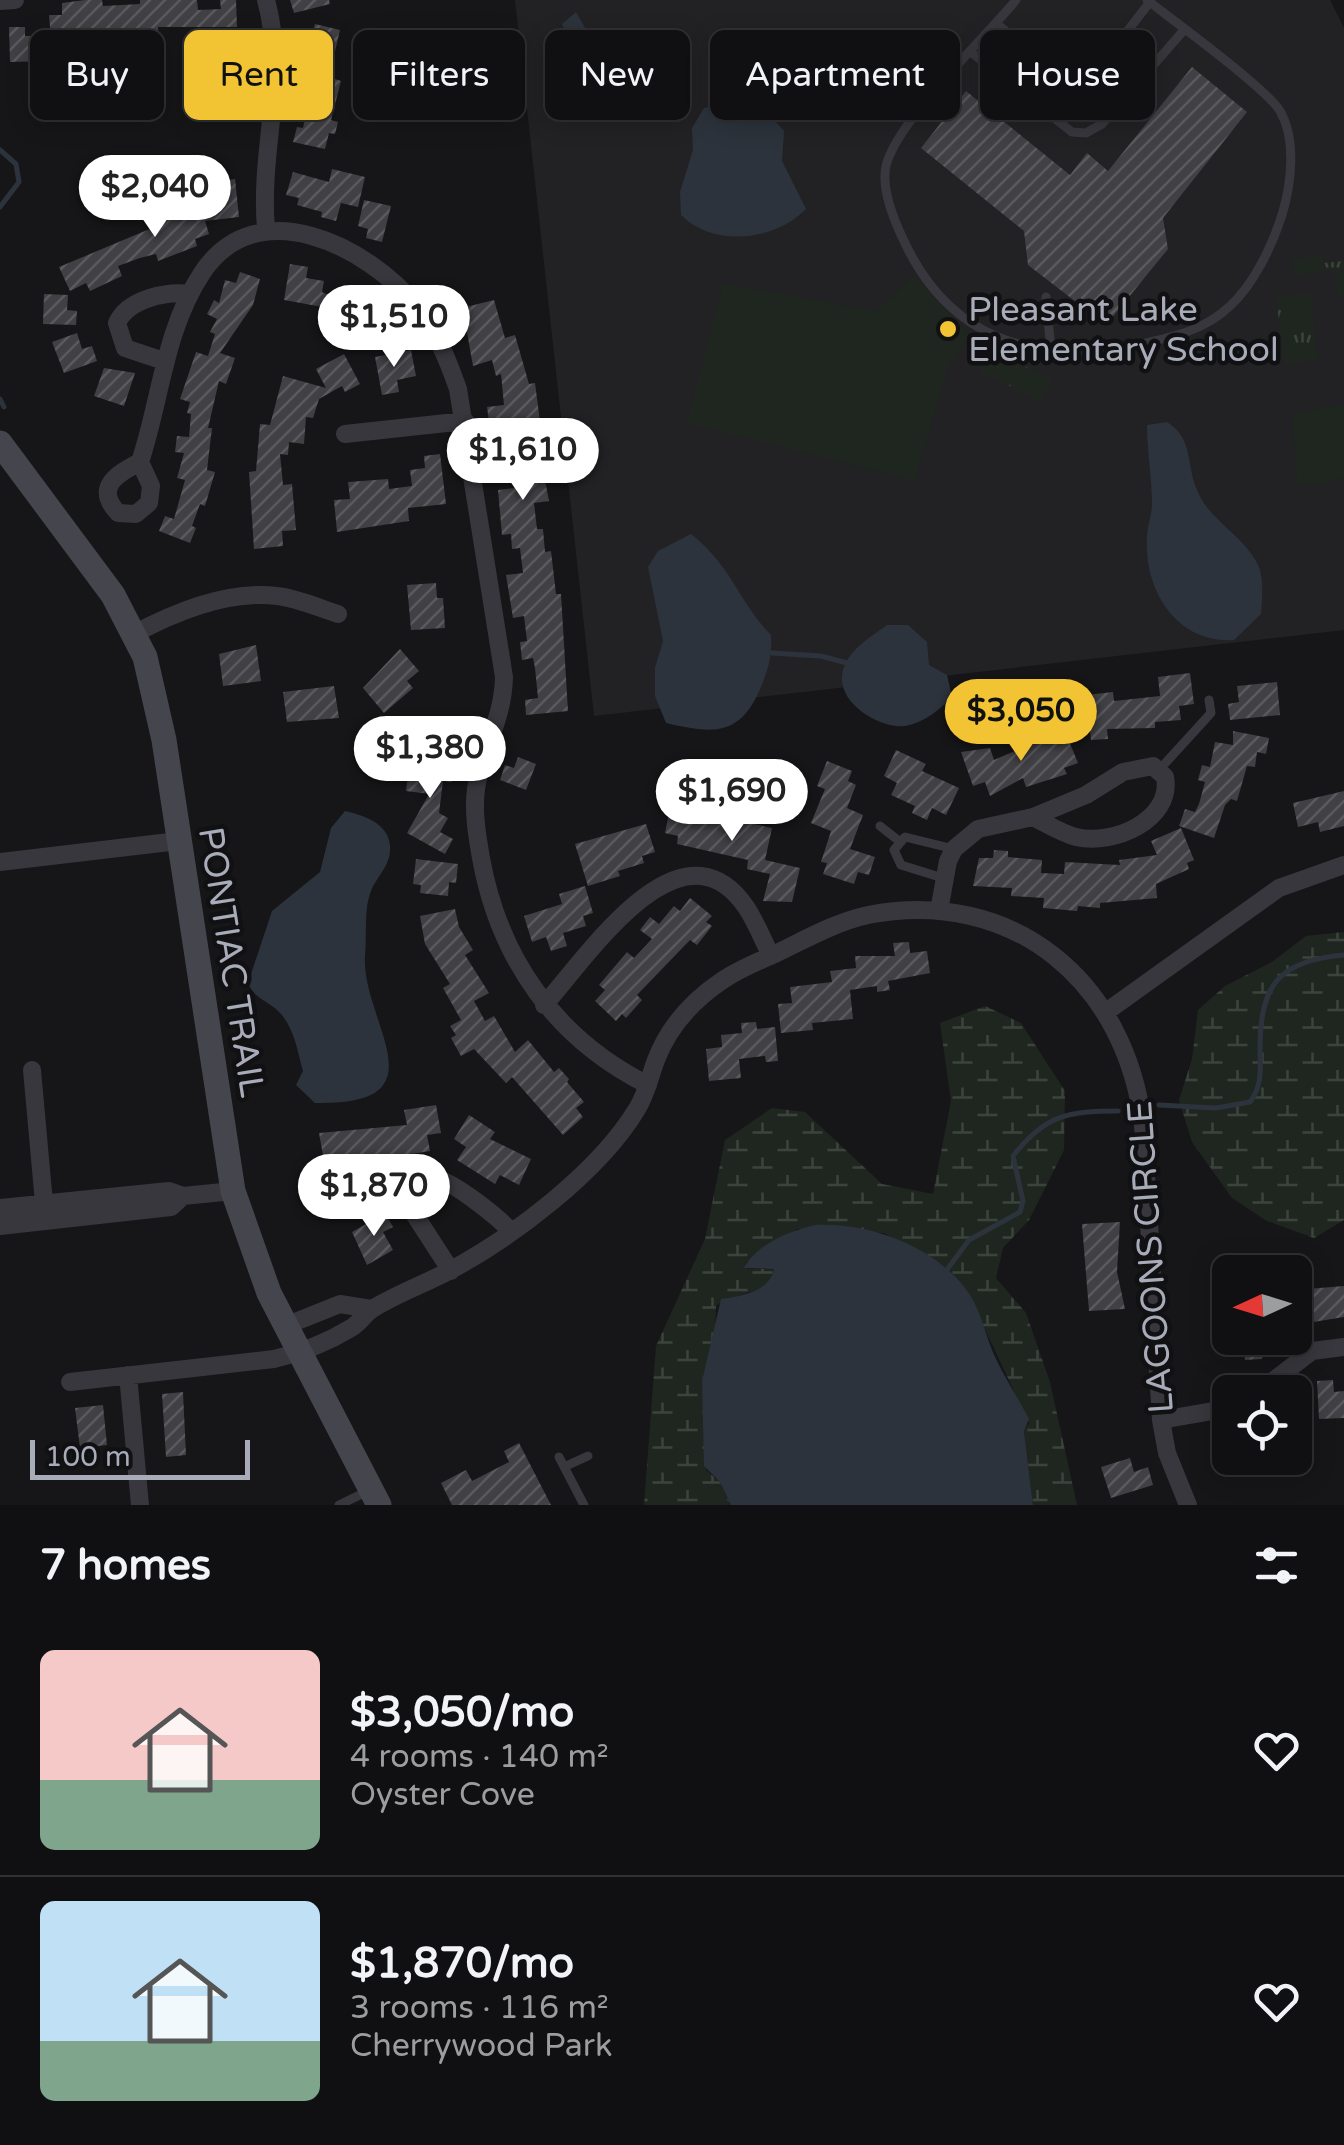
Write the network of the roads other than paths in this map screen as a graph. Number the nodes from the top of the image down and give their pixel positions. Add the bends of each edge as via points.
1 (15, 0) edge
2 (266, 0) edge
3 (1016, 0) edge
4 (0, 1) edge
5 (1149, 1) edge
6 (997, 24) junction
7 (1184, 30) junction
8 (972, 54) junction
9 (266, 230) junction
10 (190, 294) junction
11 (1046, 297) dead end
12 (1051, 351) junction
13 (164, 361) junction
14 (465, 421) junction
15 (345, 434) dead end
16 (0, 442) edge
17 (140, 462) dead end
18 (338, 614) dead end
19 (134, 634) junction
20 (1209, 700) dead end
21 (1159, 770) junction
22 (1033, 817) junction
23 (880, 826) dead end
24 (178, 841) junction
25 (898, 841) junction
26 (954, 849) junction
27 (0, 862) edge
28 (1344, 866) edge
29 (943, 878) junction
30 (938, 911) junction
31 (771, 956) junction
32 (544, 1005) junction
33 (1106, 1012) junction
34 (32, 1070) dead end
35 (648, 1085) junction
36 (233, 1191) junction
37 (0, 1208) edge
38 (44, 1212) junction
39 (0, 1226) edge
40 (511, 1232) junction
41 (450, 1270) junction
42 (371, 1309) junction
43 (285, 1326) junction
44 (1344, 1346) edge
45 (298, 1354) junction
46 (128, 1375) junction
47 (1281, 1375) edge
48 (70, 1382) dead end
49 (1212, 1411) edge
50 (1161, 1420) junction
51 (588, 1456) dead end
52 (559, 1457) dead end
53 (566, 1466) junction
54 (375, 1497) edge
55 (140, 1505) edge
56 (339, 1505) edge
57 (584, 1505) edge
58 (1188, 1505) edge

1 - 4 street
2 - 9 street via 278,83 264,146
3 - 6 lane
5 - 6 lane via 1083,88
5 - 7 lane
6 - 8 lane
7 - 8 lane via 1102,124 1086,133 1072,132
7 - 12 lane via 1278,108 1286,123 1290,173 1274,240 1230,306 1205,324 1108,351
8 - 12 lane via 900,136 885,174 890,205 912,258 964,320 1000,340
9 - 10 street via 225,248
9 - 14 street via 290,230 338,246 374,267 414,304 442,342
10 - 13 street
10 - 13 street via 135,304 117,323 124,348
11 - 12 lane
13 - 17 street
14 - 15 street
14 - 32 street via 504,677 503,708 476,788 476,825 495,916
16 - 19 main road, PONTIAC TRAIL
18 - 19 street via 277,596 247,598 194,607
19 - 24 main road, PONTIAC TRAIL via 154,690
20 - 21 lane via 1210,714
21 - 22 street via 1123,772
21 - 22 street via 1166,800 1136,828 1115,836 1079,838
22 - 26 street via 993,823
23 - 25 lane
24 - 27 street
24 - 36 main road, PONTIAC TRAIL
25 - 26 lane
25 - 29 lane via 894,850 901,865
26 - 29 street
28 - 33 street via 1279,888
29 - 30 street
30 - 31 street, LAGOONS CIRCLE via 864,916
30 - 33 street, LAGOONS CIRCLE via 1033,940 1075,972
31 - 32 street via 745,905 726,888 701,876 674,877 645,892
31 - 35 street, LAGOONS CIRCLE via 696,1000 674,1025
32 - 35 street via 595,1054
33 - 50 street, LAGOONS CIRCLE via 1138,1088
34 - 38 street
35 - 40 street, LAGOONS CIRCLE via 604,1150
36 - 38 street via 169,1191
36 - 43 main road, PONTIAC TRAIL
37 - 38 street
38 - 39 street
40 - 41 street, LAGOONS CIRCLE
40 - 41 street via 455,1188 426,1180 415,1188 411,1209
41 - 42 street, LAGOONS CIRCLE
42 - 43 street, LAGOONS CIRCLE via 340,1304
42 - 45 street, LAGOONS CIRCLE via 353,1327
43 - 45 main road, PONTIAC TRAIL
44 - 47 street via 1312,1351
45 - 46 street, LAGOONS CIRCLE
45 - 54 main road, PONTIAC TRAIL
46 - 48 street, LAGOONS CIRCLE
46 - 55 street
49 - 50 street
50 - 58 street, LAGOONS CIRCLE
51 - 53 lane
52 - 53 lane
53 - 57 lane
54 - 56 lane

